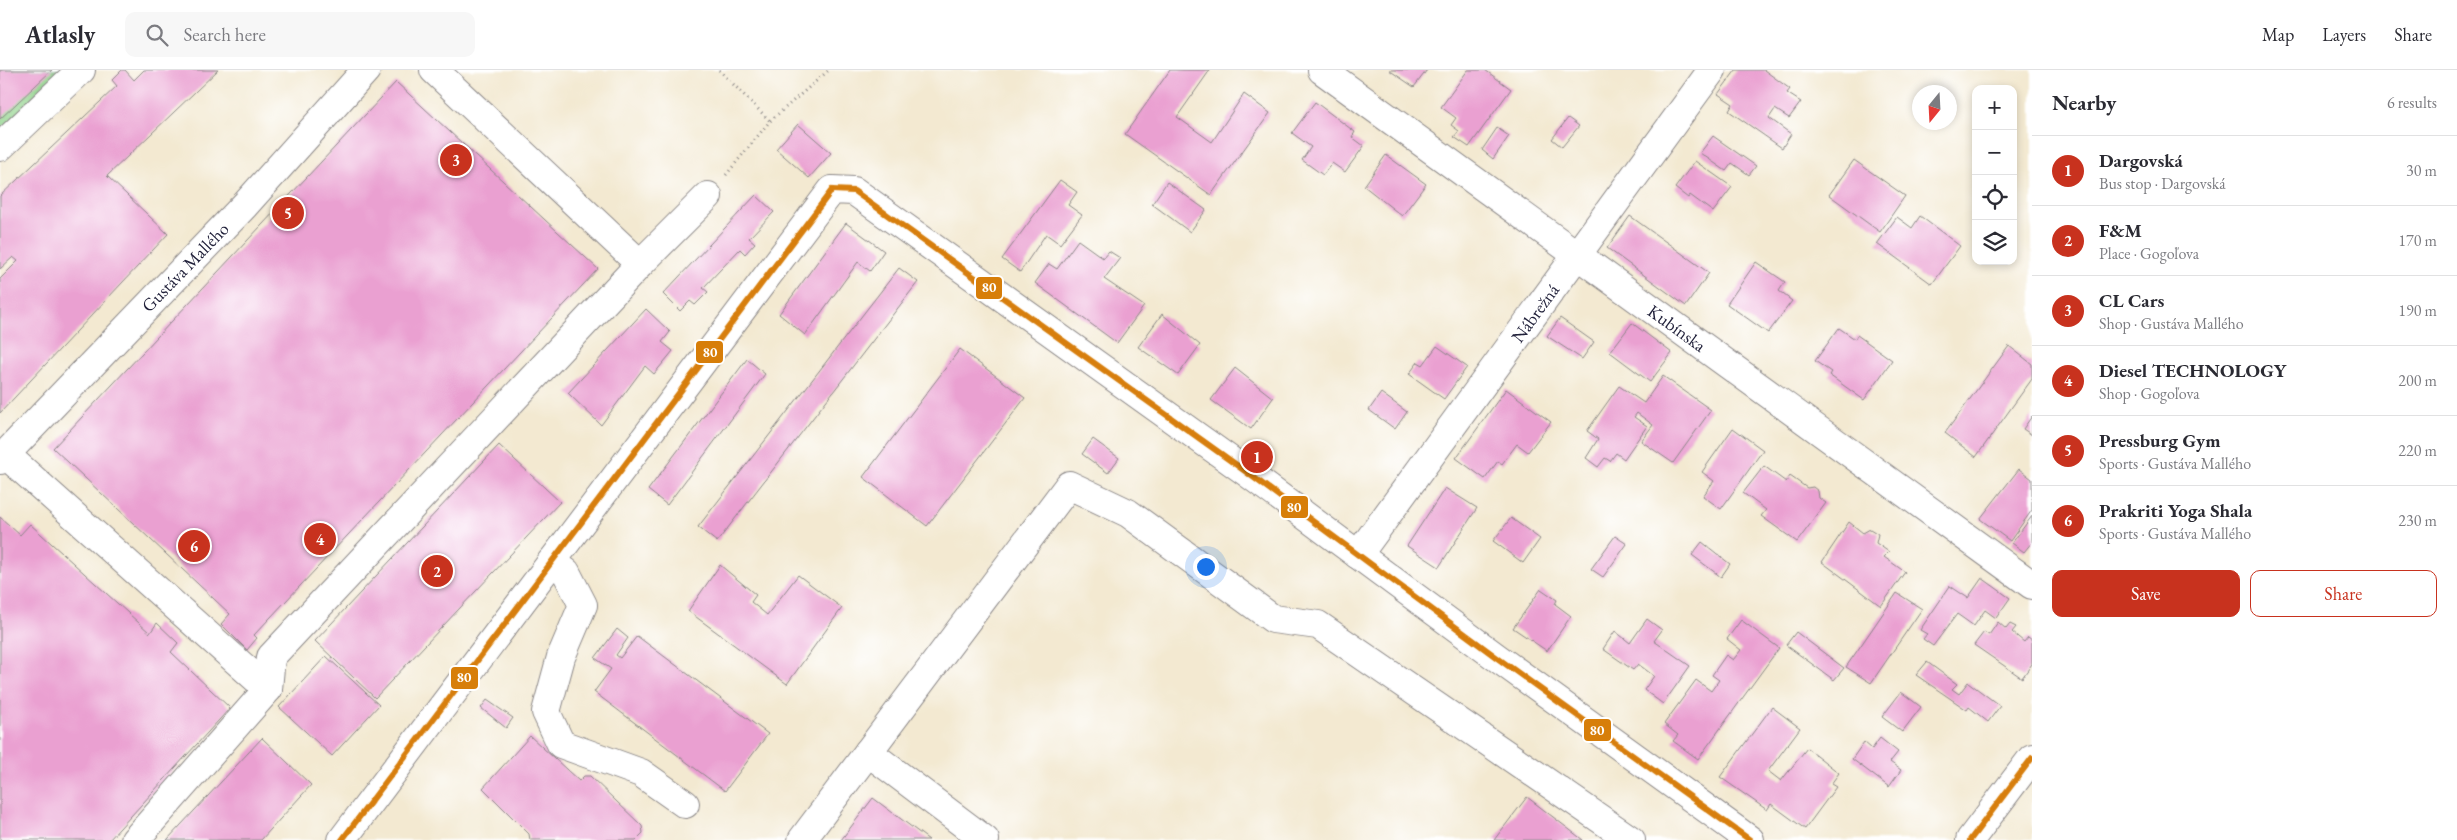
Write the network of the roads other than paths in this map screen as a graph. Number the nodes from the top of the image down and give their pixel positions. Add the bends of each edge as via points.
1 (81, 70) edge
2 (366, 70) edge
3 (434, 70) edge
4 (1322, 70) edge
5 (1712, 70) edge
6 (0, 147) edge
7 (708, 196) road end
8 (1576, 256) junction
9 (640, 264) junction
10 (2, 457) edge
11 (1358, 555) junction
12 (552, 562) junction
13 (2032, 585) edge
14 (268, 689) junction
15 (868, 752) junction
16 (2032, 758) edge
17 (684, 804) dead end
18 (135, 840) edge
19 (342, 840) edge
20 (802, 840) edge
21 (985, 840) edge
22 (1632, 840) edge
23 (1750, 840) edge
24 (1970, 840) edge

1 - 6 street
2 - 10 street, Gustáva Mallého via 245,206
3 - 9 street
4 - 8 street, Kubínska
5 - 8 street, Nábrežná
7 - 9 street
8 - 11 street, Nábrežná
8 - 13 street, Kubínska
9 - 14 street via 271,657
10 - 14 street
11 - 12 street via 854,191 832,190
11 - 23 street
12 - 17 street via 566,572 583,605 561,657 546,712 561,744 641,773
12 - 19 street
14 - 18 street
15 - 20 street
15 - 21 street
15 - 22 street via 1068,485 1128,513 1273,619 1318,625
16 - 24 street

